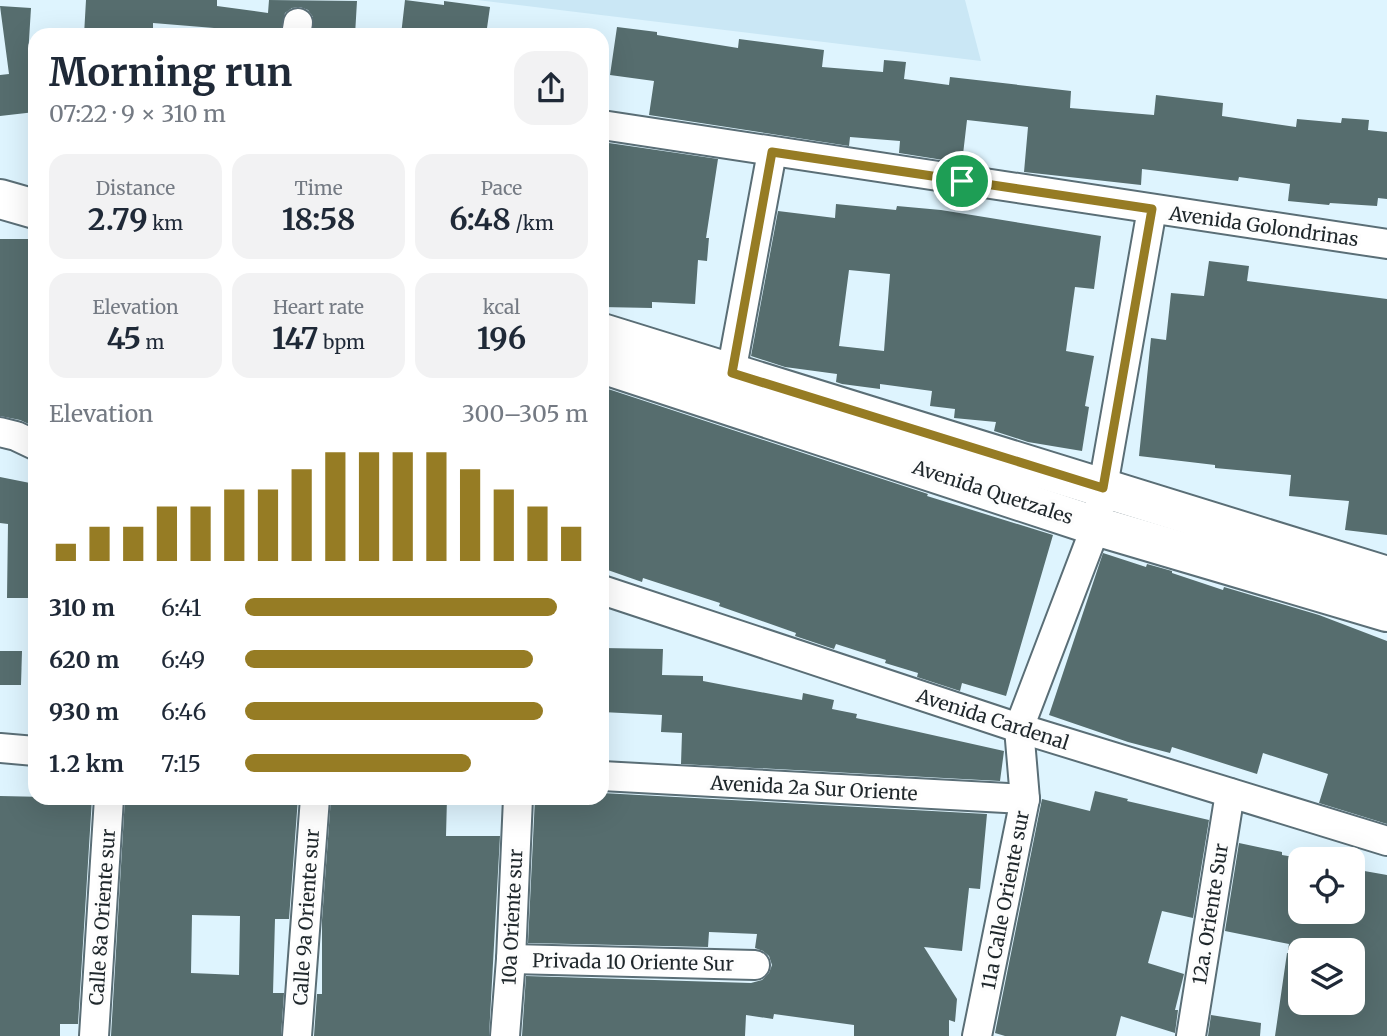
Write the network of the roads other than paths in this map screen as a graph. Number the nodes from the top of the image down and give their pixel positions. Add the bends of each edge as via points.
1 (609, 126) edge
2 (772, 152) junction
3 (0, 198) edge
4 (28, 201) edge
5 (28, 207) edge
6 (1152, 209) junction
7 (1387, 244) edge
8 (609, 335) edge
9 (609, 366) edge
10 (732, 373) junction
11 (0, 432) edge
12 (28, 442) edge
13 (1103, 488) junction
14 (1096, 526) junction
15 (1387, 576) edge
16 (609, 592) edge
17 (1387, 612) edge
18 (1019, 728) junction
19 (0, 748) edge
20 (28, 750) edge
21 (609, 776) edge
22 (1230, 793) junction
23 (1025, 799) junction
24 (109, 805) edge
25 (314, 805) edge
26 (518, 805) edge
27 (1387, 841) edge
28 (511, 959) junction
29 (755, 965) dead end
30 (94, 1036) edge
31 (297, 1036) edge
32 (505, 1036) edge
33 (977, 1036) edge
34 (1191, 1036) edge

1 - 2 street, Avenida Golondrinas
2 - 6 street, Avenida Golondrinas
2 - 10 street
3 - 4 main road
3 - 5 main road
6 - 7 street, Avenida Golondrinas
6 - 13 street, 11a Calle Oriente sur
8 - 10 main road, Avenida Quetzales
9 - 14 main road, Avenida Quetzales
10 - 13 main road, Avenida Quetzales
11 - 12 street
13 - 14 street, 11a Calle Oriente sur
13 - 15 main road, Avenida Quetzales
14 - 17 main road, Avenida Quetzales
14 - 18 street, 11a Calle Oriente sur
16 - 18 street, Avenida Cardenal
18 - 22 street, Avenida Cardenal
18 - 23 street, 11a Calle Oriente sur
19 - 20 street
21 - 23 street, Avenida 2a Sur Oriente
22 - 27 street, Avenida Cardenal
22 - 34 street, 12a. Oriente Sur
23 - 33 street, 11a Calle Oriente sur
24 - 30 street, Calle 8a Oriente sur
25 - 31 street, Calle 9a Oriente sur
26 - 28 street, 10a Oriente sur
28 - 29 street, Privada 10 Oriente Sur
28 - 32 street, 10a Oriente sur

